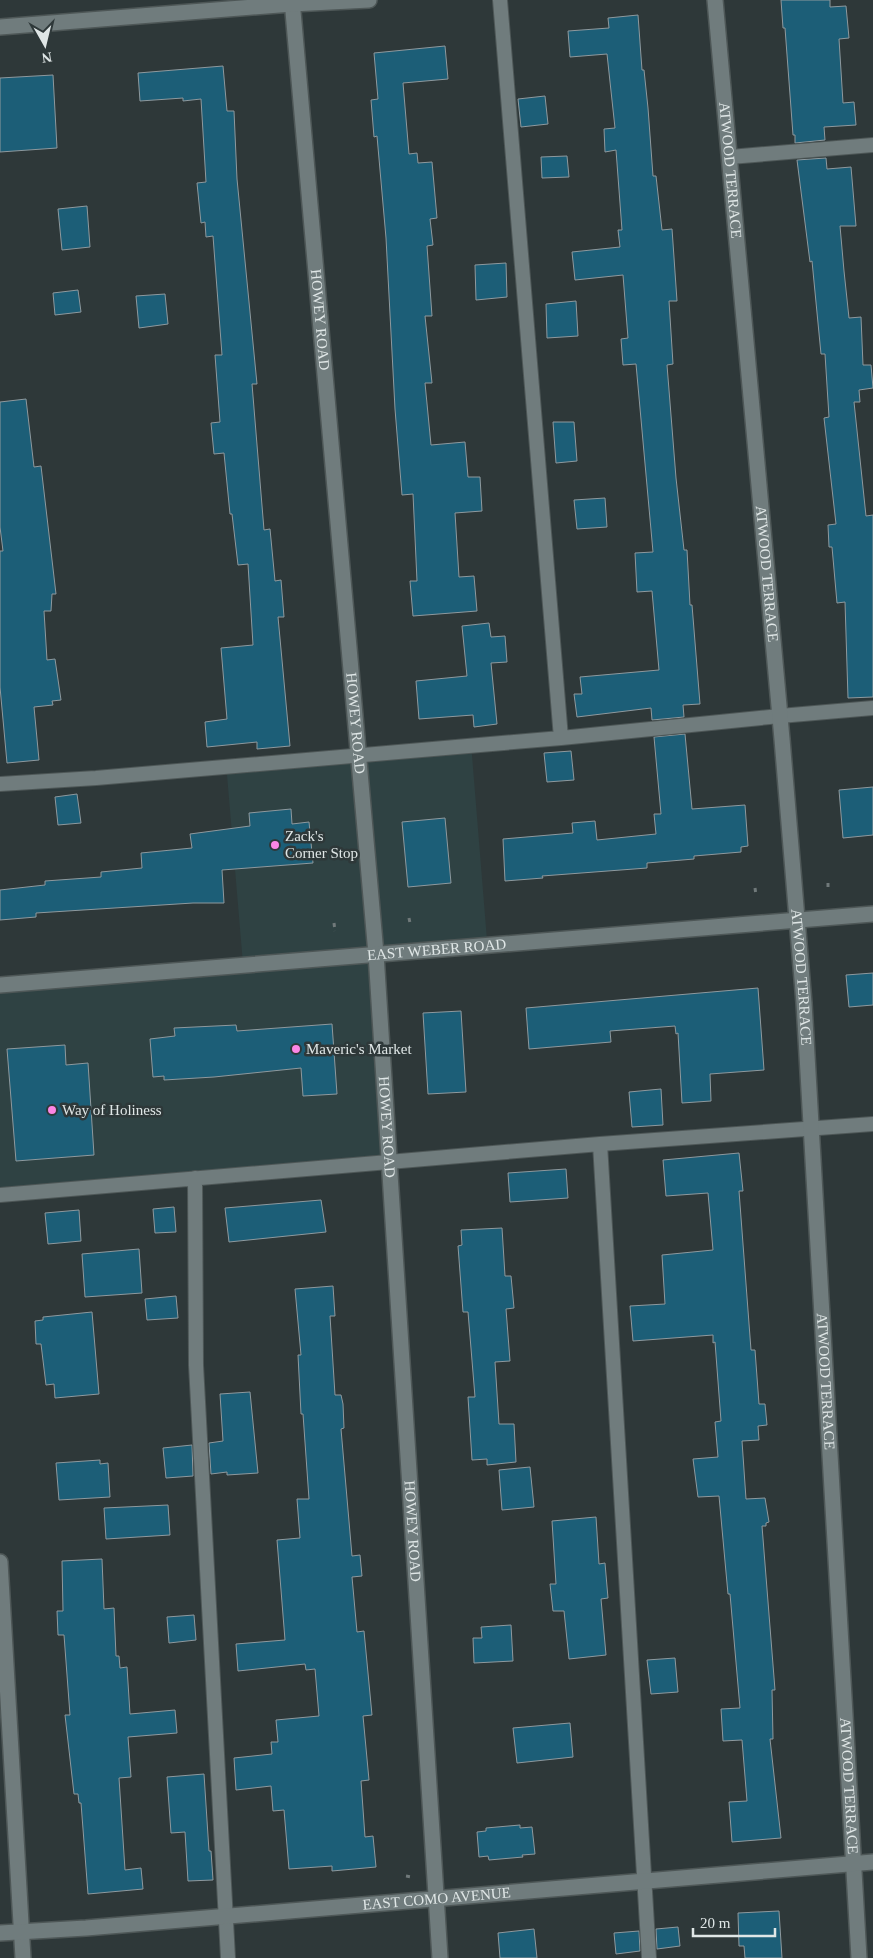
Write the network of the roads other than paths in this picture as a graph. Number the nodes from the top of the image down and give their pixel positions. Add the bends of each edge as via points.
1 (369, 0) edge
2 (500, 0) edge
3 (715, 0) edge
4 (292, 2) edge
5 (0, 27) edge
6 (873, 145) edge
7 (730, 157) junction
8 (873, 708) edge
9 (780, 716) junction
10 (560, 738) junction
11 (358, 754) junction
12 (0, 784) edge
13 (873, 914) edge
14 (796, 920) junction
15 (376, 954) junction
16 (0, 985) edge
17 (873, 1124) edge
18 (810, 1128) junction
19 (600, 1144) junction
20 (389, 1162) junction
21 (195, 1178) junction
22 (0, 1195) edge
23 (0, 1562) edge
24 (873, 1862) edge
25 (853, 1864) junction
26 (644, 1882) junction
27 (436, 1900) junction
28 (226, 1917) junction
29 (21, 1931) junction
30 (0, 1933) edge
31 (23, 1958) edge
32 (228, 1958) edge
33 (440, 1958) edge
34 (649, 1958) edge
35 (859, 1958) edge

1 - 4 street
2 - 10 lane
3 - 7 street, ATWOOD TERRACE
4 - 5 street
4 - 11 street, HOWEY ROAD
6 - 7 lane
7 - 9 street, ATWOOD TERRACE
8 - 9 lane
9 - 10 lane
9 - 14 street, ATWOOD TERRACE
10 - 11 lane
11 - 12 lane
11 - 15 street, HOWEY ROAD
13 - 14 street, EAST WEBER ROAD
14 - 15 street, EAST WEBER ROAD
14 - 18 street, ATWOOD TERRACE
15 - 16 street, EAST WEBER ROAD
15 - 20 street, HOWEY ROAD
17 - 18 lane
18 - 19 lane
18 - 25 street, ATWOOD TERRACE
19 - 20 lane
19 - 26 lane
20 - 21 lane
20 - 27 street, HOWEY ROAD
21 - 22 lane
21 - 28 lane via 196,1365
23 - 29 street
24 - 25 street, EAST COMO AVENUE
25 - 26 street, EAST COMO AVENUE
25 - 35 street, ATWOOD TERRACE
26 - 27 street, EAST COMO AVENUE
26 - 34 lane
27 - 28 street, EAST COMO AVENUE
27 - 33 street, HOWEY ROAD
28 - 29 street, EAST COMO AVENUE
28 - 32 lane
29 - 30 street, EAST COMO AVENUE
29 - 31 street

